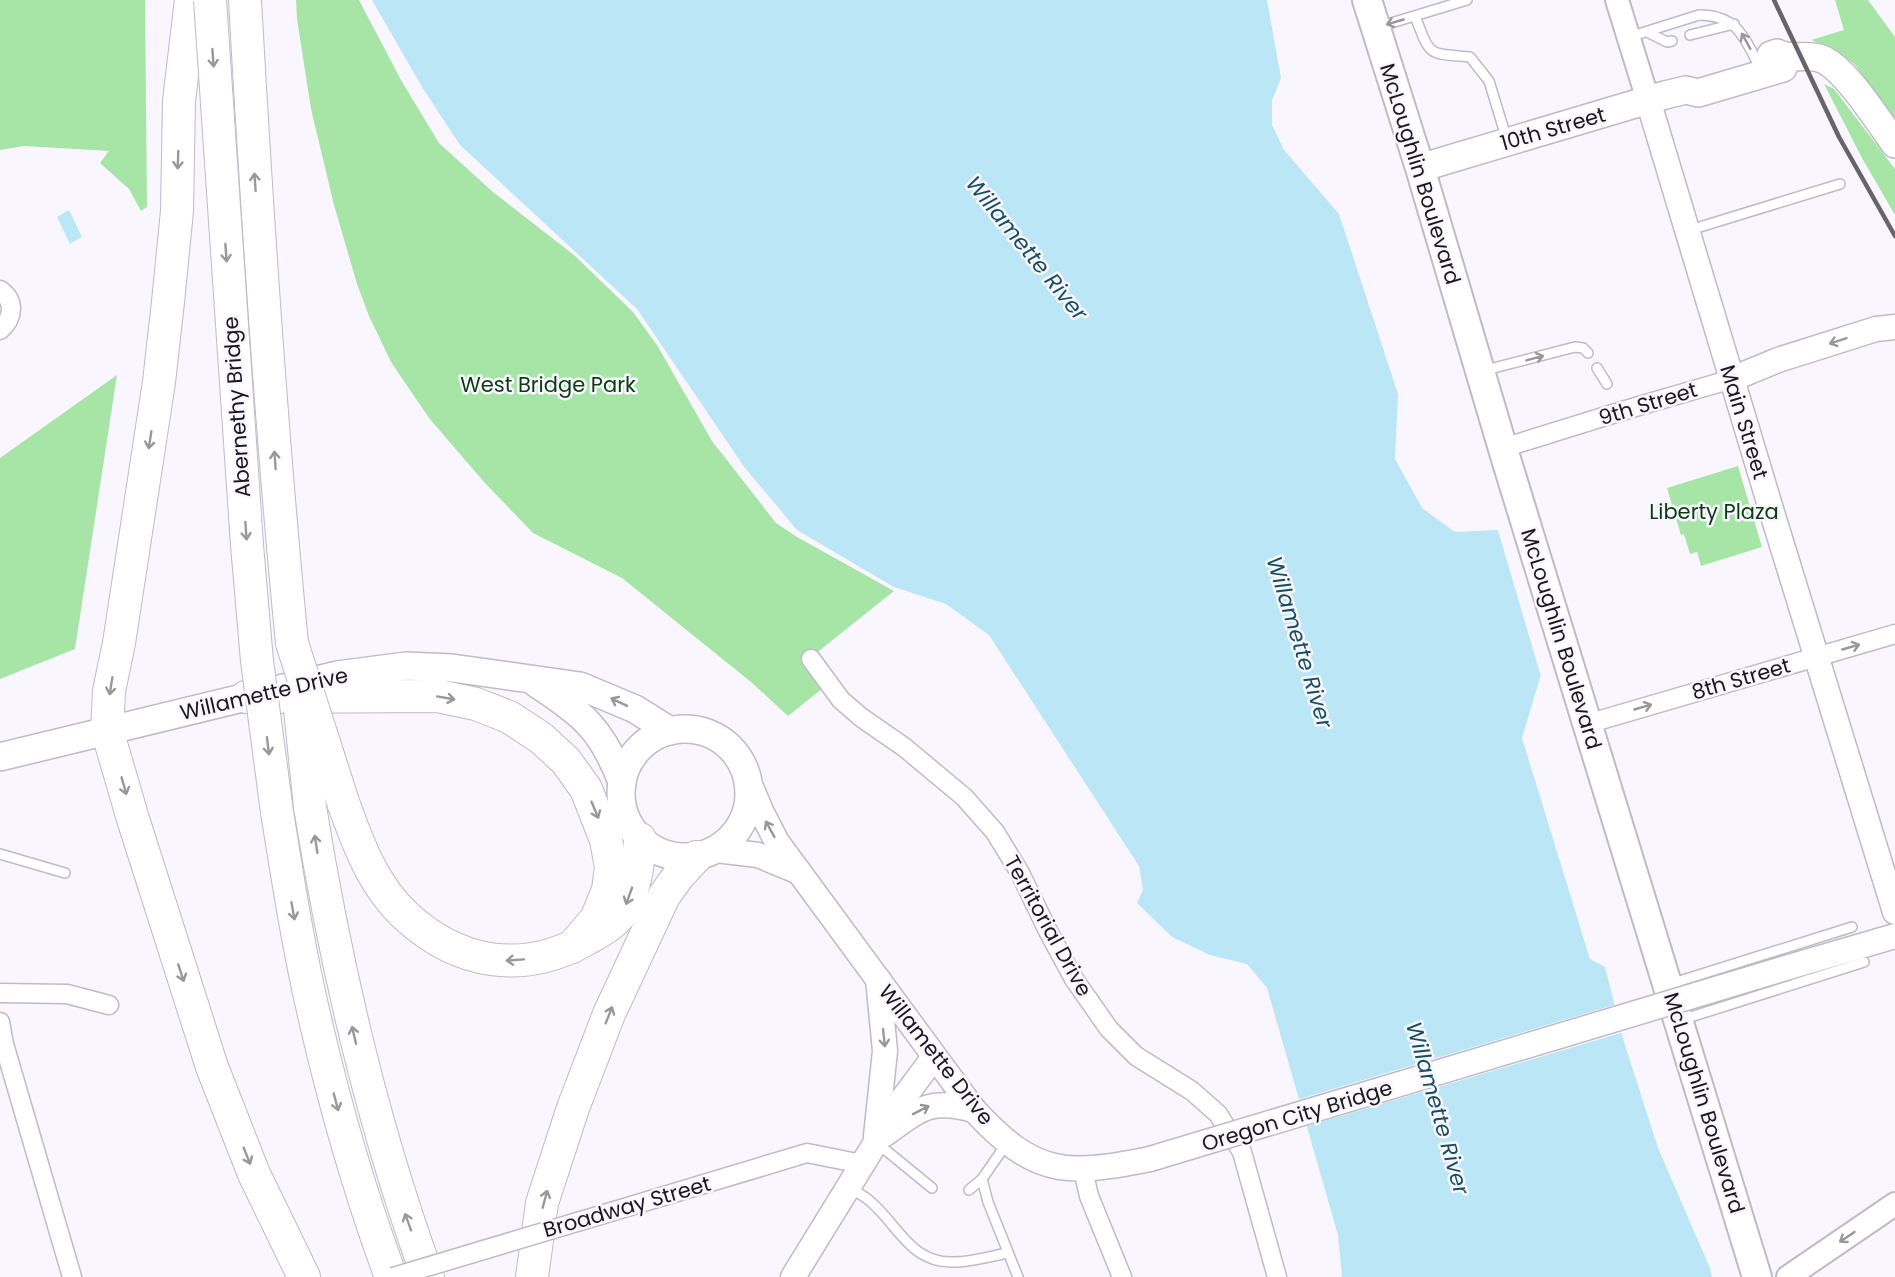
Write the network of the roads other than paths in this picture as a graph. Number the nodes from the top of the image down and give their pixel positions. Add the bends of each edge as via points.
1 (191, 0) edge
2 (210, 0) edge
3 (245, 0) edge
4 (1366, 0) edge
5 (1467, 0) edge
6 (1617, 0) edge
7 (1415, 16) junction
8 (1734, 24) junction
9 (1375, 28) junction
10 (1638, 35) junction
11 (1690, 35) dead end
12 (1672, 41) dead end
13 (1793, 57) junction
14 (1756, 60) junction
15 (1686, 90) junction
16 (1648, 100) junction
17 (1508, 142) junction
18 (1895, 144) edge
19 (1420, 168) junction
20 (1840, 184) dead end
21 (1687, 231) junction
22 (0, 290) edge
23 (1895, 327) edge
24 (0, 330) edge
25 (1588, 353) dead end
26 (1597, 368) dead end
27 (1480, 372) junction
28 (1732, 380) junction
29 (1607, 384) dead end
30 (1504, 453) junction
31 (1895, 634) edge
32 (292, 643) junction
33 (1816, 657) junction
34 (811, 659) dead end
35 (531, 680) junction
36 (246, 697) junction
37 (1587, 723) junction
38 (107, 730) junction
39 (670, 731) junction
40 (0, 757) edge
41 (748, 780) junction
42 (622, 782) junction
43 (640, 839) junction
44 (0, 854) edge
45 (706, 854) junction
46 (65, 873) dead end
47 (801, 873) junction
48 (1895, 912) edge
49 (1852, 927) dead end
50 (1895, 936) edge
51 (572, 947) junction
52 (1864, 962) dead end
53 (878, 979) junction
54 (1668, 985) junction
55 (0, 993) edge
56 (109, 1005) dead end
57 (1678, 1021) junction
58 (0, 1022) edge
59 (934, 1057) junction
60 (974, 1110) junction
61 (876, 1141) junction
62 (1007, 1143) junction
63 (1150, 1159) joint
64 (862, 1164) junction
65 (1083, 1170) junction
66 (982, 1179) junction
67 (848, 1187) junction
68 (932, 1188) dead end
69 (969, 1190) dead end
70 (1895, 1204) edge
71 (1008, 1252) junction
72 (72, 1277) edge
73 (304, 1277) edge
74 (392, 1277) edge
75 (428, 1277) edge
76 (532, 1277) edge
77 (793, 1277) edge
78 (1018, 1277) edge
79 (1122, 1277) edge
80 (1277, 1277) edge
81 (1757, 1277) edge
82 (1788, 1277) edge

1 -> 38 highway via 179,101 177,211 159,382
2 -> 74 highway, Abernethy Bridge, bridge via 247,545 277,812 314,1017 354,1170
32 -> 3 highway, Abernethy Bridge via 267,352
4 - 9 highway, McLoughlin Boulevard
5 - 7 lane
6 - 10 street, Main Street
7 -> 9 lane
7 - 17 lane via 1428,47 1435,53 1470,57 1489,81
8 - 10 lane via 1699,15
8 - 11 lane
14 -> 8 lane
9 - 19 highway, McLoughlin Boulevard
10 - 12 lane
10 - 16 street, Main Street
13 - 14 main road, 10th Street via 1777,53
13 - 15 main road, 10th Street via 1783,68 1698,93
13 - 18 main road via 1820,58 1840,72
14 - 15 main road, 10th Street via 1695,79
15 - 16 main road, 10th Street
16 - 17 main road, 10th Street
16 - 21 main road, Main Street
17 - 19 main road, 10th Street
19 - 27 highway, McLoughlin Boulevard
20 - 21 lane
21 - 28 main road, Main Street
22 - 24 street via 11,306 8,321
23 -> 28 main road, 9th Street via 1876,329 1778,360
27 -> 25 lane via 1575,347
26 - 29 lane
27 - 30 highway, McLoughlin Boulevard
28 - 30 street, 9th Street via 1625,410
28 - 33 main road, Main Street
30 - 37 highway, McLoughlin Boulevard
33 -> 31 street, 8th Street
51 -> 32 highway, bridge via 536,958 482,958 460,952 407,917 383,890 361,852
75 -> 32 highway, Abernethy Bridge, bridge via 389,1166 335,949 310,807
37 -> 33 street, 8th Street
33 - 48 main road, Main Street
34 - 80 street, Territorial Drive via 841,699 963,797 995,832 1074,979 1109,1029 1136,1056 1192,1091 1218,1114 1242,1152
35 - 36 main road, Willamette Drive via 509,674 406,666 337,675
39 -> 35 main road, Willamette Drive via 635,709 580,686
35 - 42 main road, Willamette Drive via 584,717 612,756
36 - 38 main road, Willamette Drive
36 -> 51 highway via 438,696 476,704 509,717 541,738 566,761 586,789 606,840 611,867 608,890 596,919
37 - 54 highway, McLoughlin Boulevard
38 - 40 main road, Willamette Drive
38 -> 73 highway via 212,1067 254,1174
39 - 41 main road via 691,729 728,745 741,761
39 - 42 main road via 638,749
41 - 45 main road via 749,801 744,820 732,838
47 -> 41 main road, Willamette Drive via 777,842
42 - 43 main road via 621,803
43 - 45 main road via 656,851 676,857
43 -> 51 highway via 638,870 625,907 611,926
44 - 46 lane
45 - 47 main road via 758,855
76 -> 45 highway via 543,1203 609,1014 664,896 678,875
47 - 53 main road, Willamette Drive
49 - 54 lane
50 - 63 main road, Oregon City Bridge, bridge
52 - 57 lane
53 - 59 main road, Willamette Drive
53 -> 61 main road via 885,1051
54 - 57 highway, McLoughlin Boulevard
55 - 56 street via 67,994
57 - 81 highway, McLoughlin Boulevard
58 - 72 street
59 - 60 main road, Willamette Drive
59 - 61 main road
61 -> 60 main road via 932,1105 953,1104
60 - 62 main road, Willamette Drive
61 - 64 main road
61 - 68 lane
62 - 65 main road, Willamette Drive via 1042,1163
62 - 66 lane
63 - 65 main road, Willamette Drive
64 - 67 main road
64 - 74 street, Broadway Street, bridge via 807,1153
65 - 79 street via 1089,1196
66 - 69 lane
66 - 71 lane
67 - 71 lane via 871,1201 901,1237 934,1260 954,1262
67 - 77 main road
70 -> 82 street
71 - 78 lane

